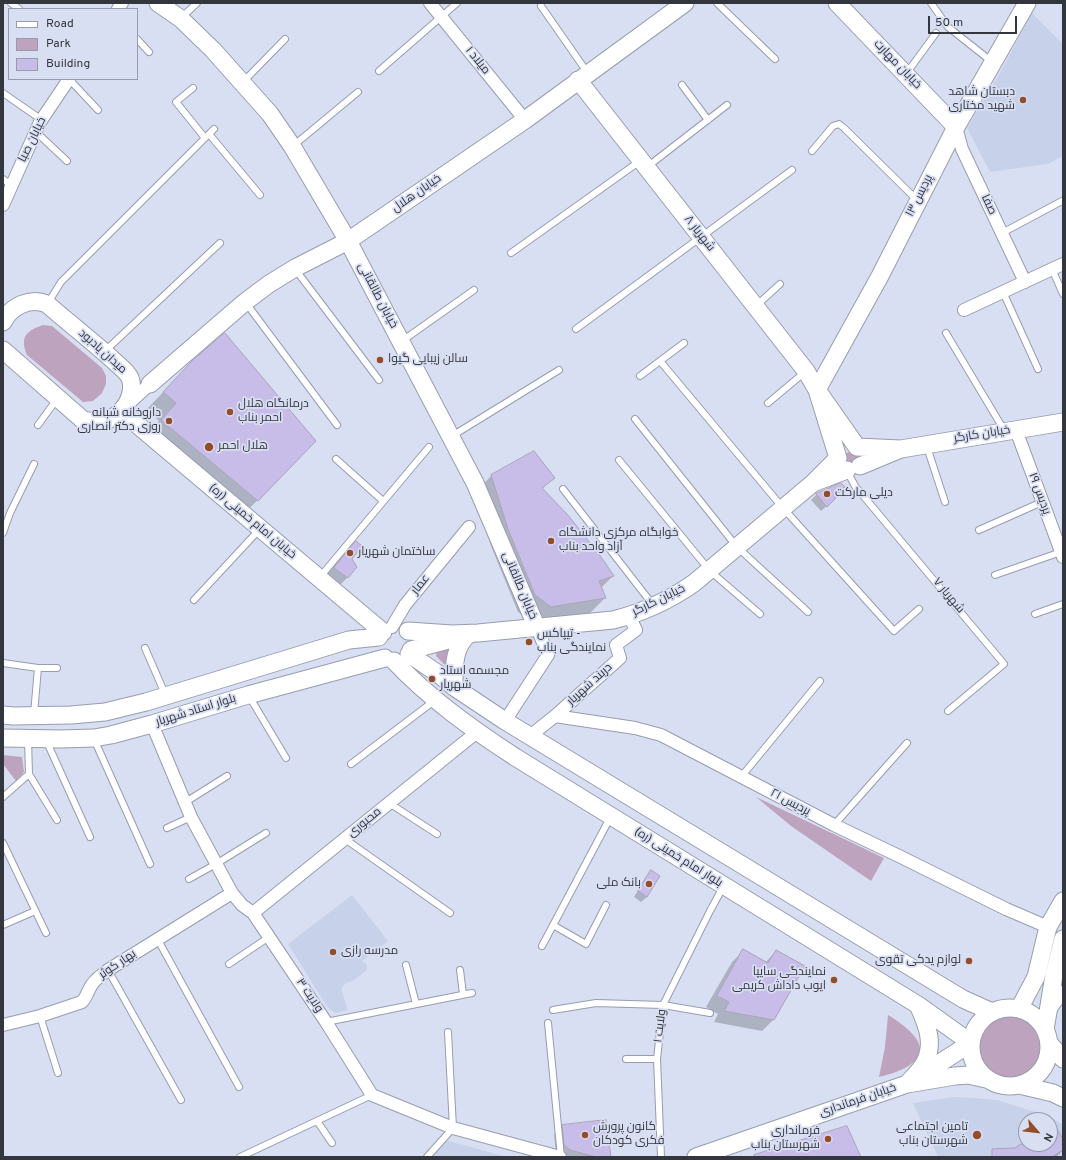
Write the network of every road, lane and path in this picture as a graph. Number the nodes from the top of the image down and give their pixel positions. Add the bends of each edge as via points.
1 (158, 3) edge
2 (197, 3) edge
3 (430, 3) edge
4 (457, 3) edge
5 (686, 3) edge
6 (717, 3) edge
7 (931, 3) edge
8 (1027, 3) edge
9 (843, 5) edge
10 (541, 6) dead end
11 (441, 17) junction
12 (181, 19) junction
13 (936, 33) dead end
14 (285, 39) dead end
15 (138, 40) edge
16 (149, 52) dead end
17 (775, 59) dead end
18 (993, 62) junction
19 (378, 71) dead end
20 (906, 74) junction
21 (583, 76) junction
22 (68, 80) edge
23 (70, 80) edge
24 (242, 82) junction
25 (682, 85) dead end
26 (193, 88) dead end
27 (358, 92) dead end
28 (3, 93) edge
29 (727, 105) dead end
30 (98, 110) dead end
31 (42, 120) junction
32 (525, 120) junction
33 (708, 120) junction
34 (956, 127) junction
35 (214, 129) dead end
36 (36, 132) junction
37 (207, 136) junction
38 (292, 146) junction
39 (812, 151) dead end
40 (67, 161) dead end
41 (644, 164) junction
42 (792, 170) dead end
43 (7, 182) edge
44 (260, 195) dead end
45 (917, 200) junction
46 (1062, 202) edge
47 (3, 205) edge
48 (1002, 233) junction
49 (701, 237) junction
50 (348, 241) junction
51 (220, 243) dead end
52 (511, 253) dead end
53 (1057, 266) edge
54 (295, 268) junction
55 (1025, 282) junction
56 (780, 284) dead end
57 (474, 290) dead end
58 (1003, 292) junction
59 (1063, 294) edge
60 (245, 302) junction
61 (47, 304) junction
62 (756, 307) junction
63 (964, 310) dead end
64 (5, 314) edge
65 (576, 329) dead end
66 (946, 333) dead end
67 (401, 341) junction
68 (684, 343) dead end
69 (3, 350) edge
70 (104, 352) junction
71 (660, 361) junction
72 (559, 370) dead end
73 (1038, 370) dead end
74 (806, 371) junction
75 (640, 376) dead end
76 (130, 379) junction
77 (379, 380) dead end
78 (150, 384) junction
79 (817, 390) junction
80 (58, 398) junction
81 (768, 403) dead end
82 (123, 409) junction
83 (635, 418) dead end
84 (1063, 422) edge
85 (38, 425) dead end
86 (337, 425) dead end
87 (1010, 431) junction
88 (451, 436) junction
89 (926, 444) junction
90 (429, 447) dead end
91 (857, 447) junction
92 (901, 449) junction
93 (336, 459) dead end
94 (620, 460) dead end
95 (34, 464) dead end
96 (848, 465) junction
97 (563, 490) dead end
98 (383, 501) junction
99 (945, 502) dead end
100 (1042, 502) junction
101 (783, 508) junction
102 (469, 527) dead end
103 (260, 529) junction
104 (980, 530) dead end
105 (3, 533) edge
106 (738, 547) junction
107 (1062, 555) edge
108 (710, 571) junction
109 (995, 574) dead end
110 (319, 578) junction
111 (194, 600) dead end
112 (1063, 604) edge
113 (654, 606) junction
114 (355, 609) junction
115 (919, 609) dead end
116 (808, 612) dead end
117 (760, 614) dead end
118 (1035, 614) dead end
119 (629, 616) junction
120 (537, 628) junction
121 (408, 631) junction
122 (385, 632) junction
123 (470, 634) junction
124 (349, 640) junction
125 (145, 648) dead end
126 (410, 652) junction
127 (390, 659) junction
128 (3, 663) edge
129 (38, 668) junction
130 (56, 668) dead end
131 (820, 682) dead end
132 (454, 687) junction
133 (248, 695) junction
134 (166, 696) junction
135 (435, 700) junction
136 (146, 702) junction
137 (948, 711) dead end
138 (3, 715) edge
139 (34, 716) junction
140 (555, 716) junction
141 (505, 721) junction
142 (152, 724) junction
143 (476, 732) junction
144 (530, 736) junction
145 (3, 738) edge
146 (94, 738) junction
147 (28, 739) junction
148 (46, 739) junction
149 (907, 743) dead end
150 (286, 758) dead end
151 (352, 764) dead end
152 (29, 774) junction
153 (227, 776) dead end
154 (740, 777) junction
155 (3, 797) edge
156 (184, 803) junction
157 (389, 803) junction
158 (610, 816) junction
159 (190, 817) junction
160 (57, 820) dead end
161 (834, 825) junction
162 (167, 828) dead end
163 (266, 833) dead end
164 (437, 834) dead end
165 (90, 837) dead end
166 (345, 839) junction
167 (3, 843) edge
168 (150, 864) dead end
169 (216, 864) junction
170 (189, 879) dead end
171 (724, 886) junction
172 (232, 893) junction
173 (1063, 901) edge
174 (606, 905) dead end
175 (36, 911) junction
176 (253, 913) junction
177 (450, 914) dead end
178 (3, 925) edge
179 (553, 925) junction
180 (1048, 926) junction
181 (46, 933) dead end
182 (270, 937) junction
183 (1063, 939) edge
184 (158, 940) junction
185 (542, 946) dead end
186 (230, 964) dead end
187 (406, 965) dead end
188 (108, 970) junction
189 (460, 970) dead end
190 (1063, 992) edge
191 (472, 993) dead end
192 (463, 994) junction
193 (416, 1004) junction
194 (918, 1005) junction
195 (663, 1006) junction
196 (1019, 1009) junction
197 (553, 1010) dead end
198 (1049, 1011) junction
199 (992, 1012) junction
200 (710, 1013) dead end
201 (40, 1016) junction
202 (326, 1022) junction
203 (548, 1023) dead end
204 (3, 1025) edge
205 (448, 1032) dead end
206 (1047, 1036) junction
207 (970, 1043) junction
208 (626, 1059) dead end
209 (657, 1059) junction
210 (1063, 1059) edge
211 (58, 1073) dead end
212 (986, 1079) junction
213 (907, 1084) junction
214 (1019, 1085) junction
215 (239, 1087) dead end
216 (372, 1095) junction
217 (1063, 1098) edge
218 (181, 1100) dead end
219 (317, 1121) junction
220 (453, 1128) junction
221 (332, 1143) dead end
222 (240, 1157) edge
223 (427, 1157) edge
224 (560, 1157) edge
225 (661, 1157) edge
226 (696, 1157) edge

1 - 12 main road, خیابان طالقانی
2 - 12 lane
3 - 11 street, میلاد ۱
4 - 11 lane
5 - 21 main road, خیابان هلال
6 - 17 lane
7 - 18 lane via 948,27
8 - 18 main road, پردیس ۱۳
9 - 20 main road, خیابان مهارت
10 - 21 lane
11 - 19 lane
11 - 32 street, میلاد ۱
12 - 24 main road, خیابان طالقانی
13 - 20 lane
14 - 24 lane
15 - 16 lane
18 - 34 main road, پردیس ۱۳
20 - 34 main road, خیابان مهارت
21 - 32 main road, خیابان هلال
21 - 41 main road, شهریار ۸
22 - 31 street, خیابان صبا
23 - 30 lane
24 - 38 main road, خیابان طالقانی via 270,114
25 - 33 lane
26 - 37 lane via 176,102
27 - 38 lane
28 - 31 lane
29 - 33 lane
31 - 36 street, خیابان صبا
32 - 50 main road, خیابان هلال
33 - 41 lane
34 - 45 main road, پردیس ۱۳
34 - 48 street, صفا via 962,149
35 - 37 lane
36 - 40 lane
36 - 43 street, خیابان صبا
37 - 44 lane
37 - 61 lane via 61,282
38 - 50 main road, خیابان طالقانی
39 - 45 lane via 834,126 839,124
41 - 49 main road, شهریار ۸
41 - 52 lane
42 - 49 lane
43 - 47 street, خیابان صبا
45 - 79 main road, پردیس ۱۳ via 880,276
46 - 48 lane
48 - 55 street, صفا
49 - 62 main road, شهریار ۸
49 - 65 lane
50 - 54 main road, خیابان هلال
50 - 67 main road, خیابان طالقانی
51 - 70 lane
53 - 55 street
53 - 59 lane
54 - 60 main road, خیابان هلال
54 - 77 lane
55 - 58 street
56 - 62 lane
57 - 67 lane
58 - 63 street
58 - 73 lane
60 - 78 main road, خیابان هلال
60 - 86 lane
61 - 64 main road via 36,301 24,303
61 - 70 main road, میدان یادبود
62 - 74 main road, شهریار ۸
66 - 87 lane
67 - 88 main road, خیابان طالقانی
68 - 71 lane
69 - 80 main road
70 - 76 main road, میدان یادبود via 127,373
71 - 75 lane
71 - 101 lane
72 - 88 lane
74 - 79 main road, شهریار ۸
74 - 81 lane
76 - 78 street via 137,383
76 - 82 main road, میدان یادبود via 130,396
78 - 82 street
79 - 91 main road, شهریار ۸
79 - 96 main road, شهریار ۸
80 - 82 main road via 83,420 94,422 106,421 117,416
80 - 85 lane
82 - 103 main road, خیابان امام خمینی (ره)
83 - 106 lane
84 - 87 main road, خیابان کارگر
87 - 89 main road, خیابان کارگر
87 - 100 street, پردیس ۱۹
88 - 120 main road, خیابان طالقانی via 475,482
89 - 92 main road, خیابان کارگر
89 - 99 lane
90 - 98 lane
91 - 92 main road, خیابان کارگر
91 - 96 main road via 862,452 862,463
92 - 96 main road, خیابان کارگر
93 - 98 lane
94 - 108 lane
95 - 105 lane
96 - 101 main road, خیابان کارگر via 813,483
96 - 137 lane, شهریار ۷ via 855,486 1004,664
97 - 113 lane
98 - 110 lane
100 - 104 lane
100 - 107 street, پردیس ۱۹
101 - 106 main road, خیابان کارگر
101 - 115 lane via 894,631
102 - 122 street, عمار
103 - 110 main road, خیابان امام خمینی (ره)
103 - 111 lane
106 - 108 main road, خیابان کارگر
106 - 116 lane
107 - 109 lane
108 - 113 main road, خیابان کارگر
108 - 117 lane
110 - 114 main road, خیابان امام خمینی (ره)
112 - 118 lane
113 - 119 main road, خیابان کارگر
114 - 122 main road, خیابان امام خمینی (ره)
114 - 124 main road via 358,624
119 - 120 main road, خیابان کارگر
119 - 140 street, دربند شهریار via 636,630 616,645 620,658
120 - 123 main road, خیابان کارگر
120 - 141 street via 548,655
121 - 122 main road via 401,627
121 - 123 main road
121 - 126 main road via 412,639
122 - 124 main road, بلوار استاد شهریار
122 - 127 main road via 378,644 380,652
123 - 126 main road
123 - 132 main road via 461,643 455,658
124 - 134 main road, بلوار استاد شهریار
125 - 134 lane
126 - 127 main road via 402,660
126 - 132 main road
127 - 133 main road, بلوار استاد شهریار
127 - 135 main road, بلوار امام خمینی (ره)
128 - 129 lane
129 - 130 lane
129 - 139 lane
131 - 154 lane
132 - 141 main road
133 - 142 main road, بلوار استاد شهریار
133 - 150 lane
134 - 136 main road, بلوار استاد شهریار
135 - 143 main road, بلوار امام خمینی (ره)
135 - 151 lane
136 - 139 main road, بلوار استاد شهریار via 104,712
136 - 142 main road
138 - 139 main road, بلوار استاد شهریار
140 - 144 street
140 - 154 street, پردیس ۲۱ via 635,728 661,735
141 - 144 main road
142 - 146 main road, بلوار استاد شهریار
142 - 156 street, ولایت ۳
143 - 157 street, محبوری
143 - 158 main road, بلوار امام خمینی (ره)
144 - 199 main road via 963,999
145 - 147 main road, بلوار استاد شهریار
146 - 148 main road, بلوار استاد شهریار
146 - 168 lane
147 - 148 main road, بلوار استاد شهریار
147 - 152 lane
148 - 165 lane
149 - 161 lane
152 - 155 lane
152 - 160 lane
153 - 156 lane
154 - 161 street, پردیس ۲۱
156 - 159 street, ولایت ۳
157 - 164 lane
157 - 166 street, محبوری
158 - 171 main road, بلوار امام خمینی (ره)
158 - 179 lane
159 - 162 lane
159 - 169 street, ولایت ۳
161 - 180 street, پردیس ۲۱ via 1006,909
163 - 169 lane
166 - 176 street, محبوری
166 - 177 lane
167 - 175 lane
169 - 170 lane
169 - 172 street, ولایت ۳
171 - 194 main road, بلوار امام خمینی (ره)
171 - 195 lane, ولایت ۱
172 - 176 street, ولایت ۳
172 - 184 street, بهار کوثر
173 - 180 main road
174 - 179 lane via 586,944
175 - 178 lane
175 - 181 lane
176 - 182 street, ولایت ۳
179 - 185 lane
180 - 196 main road via 1036,977
182 - 186 lane
182 - 202 street, ولایت ۳
183 - 198 main road
184 - 188 street, بهار کوثر
184 - 215 lane
187 - 193 lane
188 - 201 street, بهار کوثر via 94,982 82,1002
188 - 218 lane
189 - 192 lane
190 - 198 street
191 - 192 lane
192 - 193 lane
193 - 202 lane
194 - 207 main road, بلوار امام خمینی (ره)
194 - 213 main road, خیابان فرمانداری via 930,1041 924,1063
195 - 197 lane via 596,1003
195 - 200 lane
195 - 209 lane, ولایت ۱
196 - 199 main road via 1007,1008
196 - 206 main road via 1036,1018
198 - 206 main road
199 - 207 main road via 975,1028
201 - 204 street, بهار کوثر
201 - 211 lane
202 - 216 street, ولایت ۳
203 - 224 lane
205 - 220 lane
206 - 210 main road
206 - 214 main road via 1048,1057 1042,1070 1032,1080
207 - 212 main road via 975,1067
207 - 213 main road, خیابان فرمانداری
208 - 209 lane
209 - 225 lane, ولایت ۱
212 - 213 main road, خیابان فرمانداری via 955,1076
212 - 214 main road via 1000,1085
213 - 226 main road, خیابان فرمانداری
214 - 217 main road
216 - 219 lane
216 - 220 street
219 - 221 lane
219 - 222 lane
220 - 223 lane
220 - 224 street

